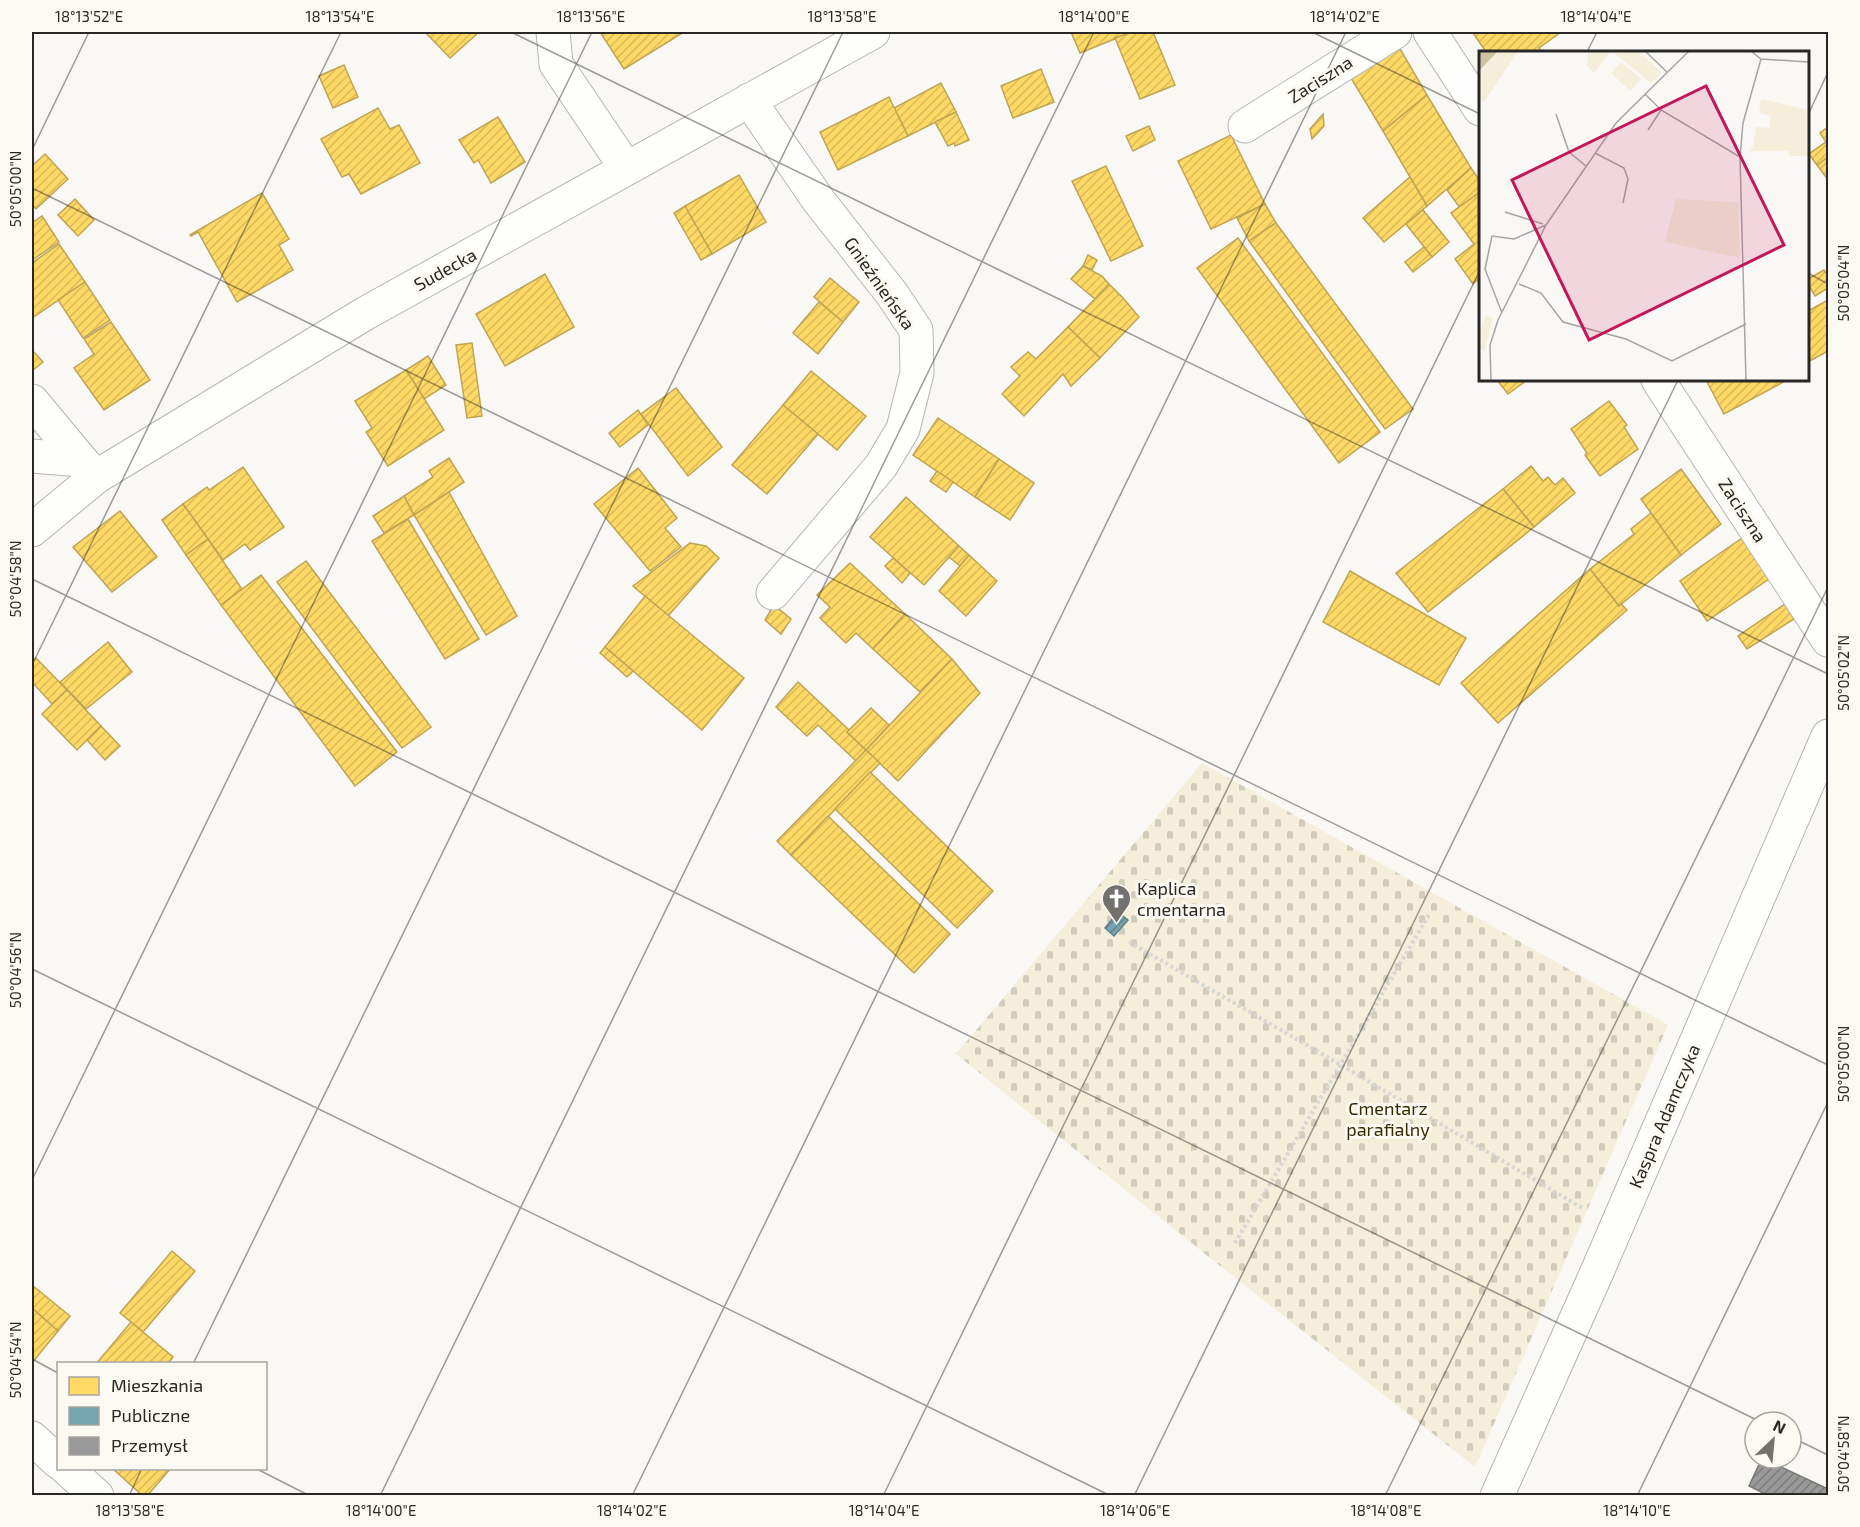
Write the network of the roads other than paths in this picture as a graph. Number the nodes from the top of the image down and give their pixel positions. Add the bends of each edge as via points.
1 (553, 32) edge
2 (873, 32) edge
3 (1395, 32) edge
4 (1430, 32) edge
5 (749, 100) junction
6 (1479, 107) edge
7 (1245, 126) dead end
8 (626, 168) junction
9 (1659, 381) edge
10 (32, 401) edge
11 (32, 456) edge
12 (88, 469) junction
13 (32, 530) edge
14 (773, 593) dead end
15 (1828, 640) edge
16 (1828, 736) edge
17 (32, 1438) edge
18 (57, 1461) edge
19 (68, 1470) edge
20 (97, 1496) edge
21 (1497, 1496) edge

1 - 8 street via 556,64
2 - 5 street, Sudecka
3 - 7 street, Zaciszna
4 - 6 street
5 - 8 street, Sudecka
5 - 14 street, Gnieźnieńska via 916,330 917,373 903,429 881,466
8 - 12 street, Sudecka
9 - 15 street, Zaciszna
10 - 12 street
11 - 12 street
12 - 13 street, Sudecka
16 - 21 street, Kaspra Adamczyka
17 - 18 street
19 - 20 street

